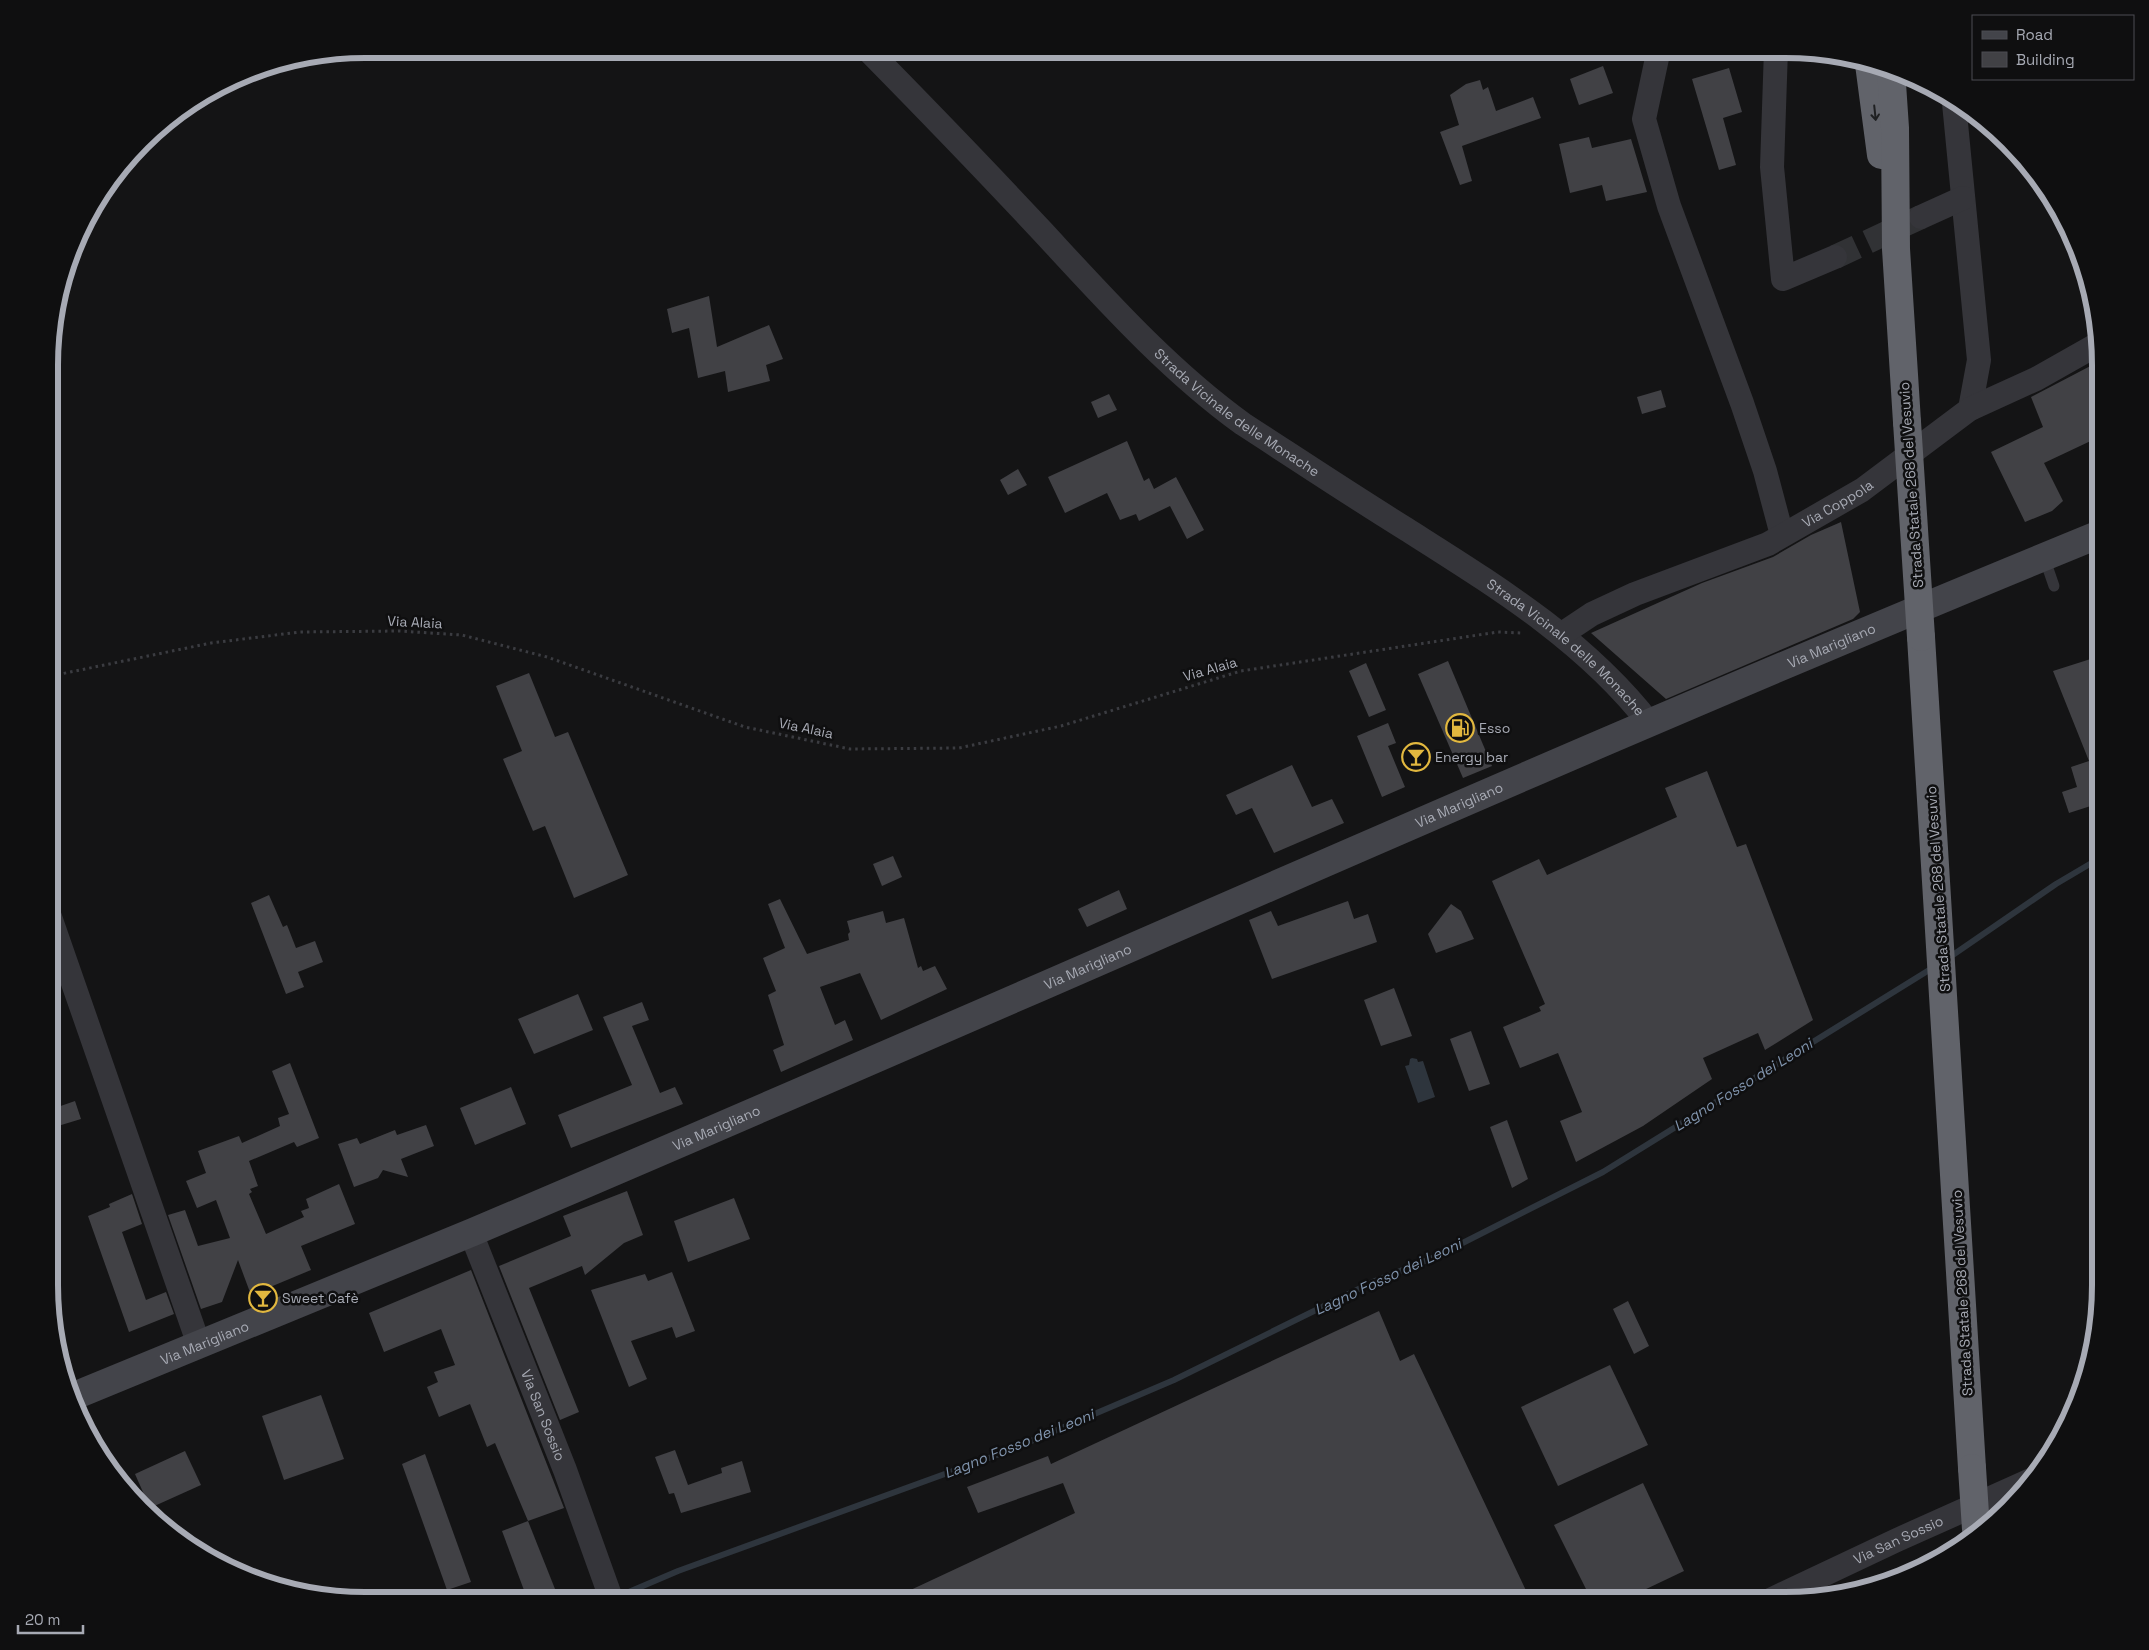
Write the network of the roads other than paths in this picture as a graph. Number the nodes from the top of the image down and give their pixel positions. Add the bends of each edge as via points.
1 (877, 58) edge
2 (1657, 58) edge
3 (1776, 58) edge
4 (1870, 70) edge
5 (1892, 77) edge
6 (1955, 109) edge
7 (1963, 198) junction
8 (1921, 217) tunnel mouth
9 (1896, 249) junction
10 (1835, 256) tunnel mouth
11 (2091, 348) edge
12 (1970, 409) junction
13 (1782, 535) junction
14 (2092, 537) edge
15 (2044, 557) junction
16 (2054, 586) dead end
17 (1562, 634) junction
18 (1650, 724) junction
19 (57, 937) edge
20 (471, 1233) junction
21 (199, 1345) junction
22 (78, 1394) edge
23 (2017, 1486) edge
24 (1976, 1525) edge
25 (609, 1592) edge
26 (1787, 1592) edge

1 - 17 street, Strada Vicinale delle Monache via 1126,322 1212,401
2 - 13 street via 1644,119 1669,206 1765,471
3 - 10 street via 1772,167 1782,279
4 -> 9 highway, Strada Statale 268 del Vesuvio
5 - 9 highway, Strada Statale 268 del Vesuvio
6 - 7 street
7 - 8 street
7 - 12 street via 1979,360
9 - 24 highway, Strada Statale 268 del Vesuvio, bridge
11 - 12 street, Via Coppola via 2036,379
12 - 13 street, Via Coppola via 1862,490
13 - 17 street, Via Coppola via 1768,544 1635,594 1592,614
14 - 15 street, Via Marigliano
15 - 16 lane
15 - 18 street, Via Marigliano
17 - 18 street, Strada Vicinale delle Monache via 1596,664
18 - 20 street, Via Marigliano
19 - 21 street
20 - 21 street, Via Marigliano
20 - 25 street, Via San Sossio via 565,1470
21 - 22 street, Via Marigliano
23 - 26 street, Via San Sossio

